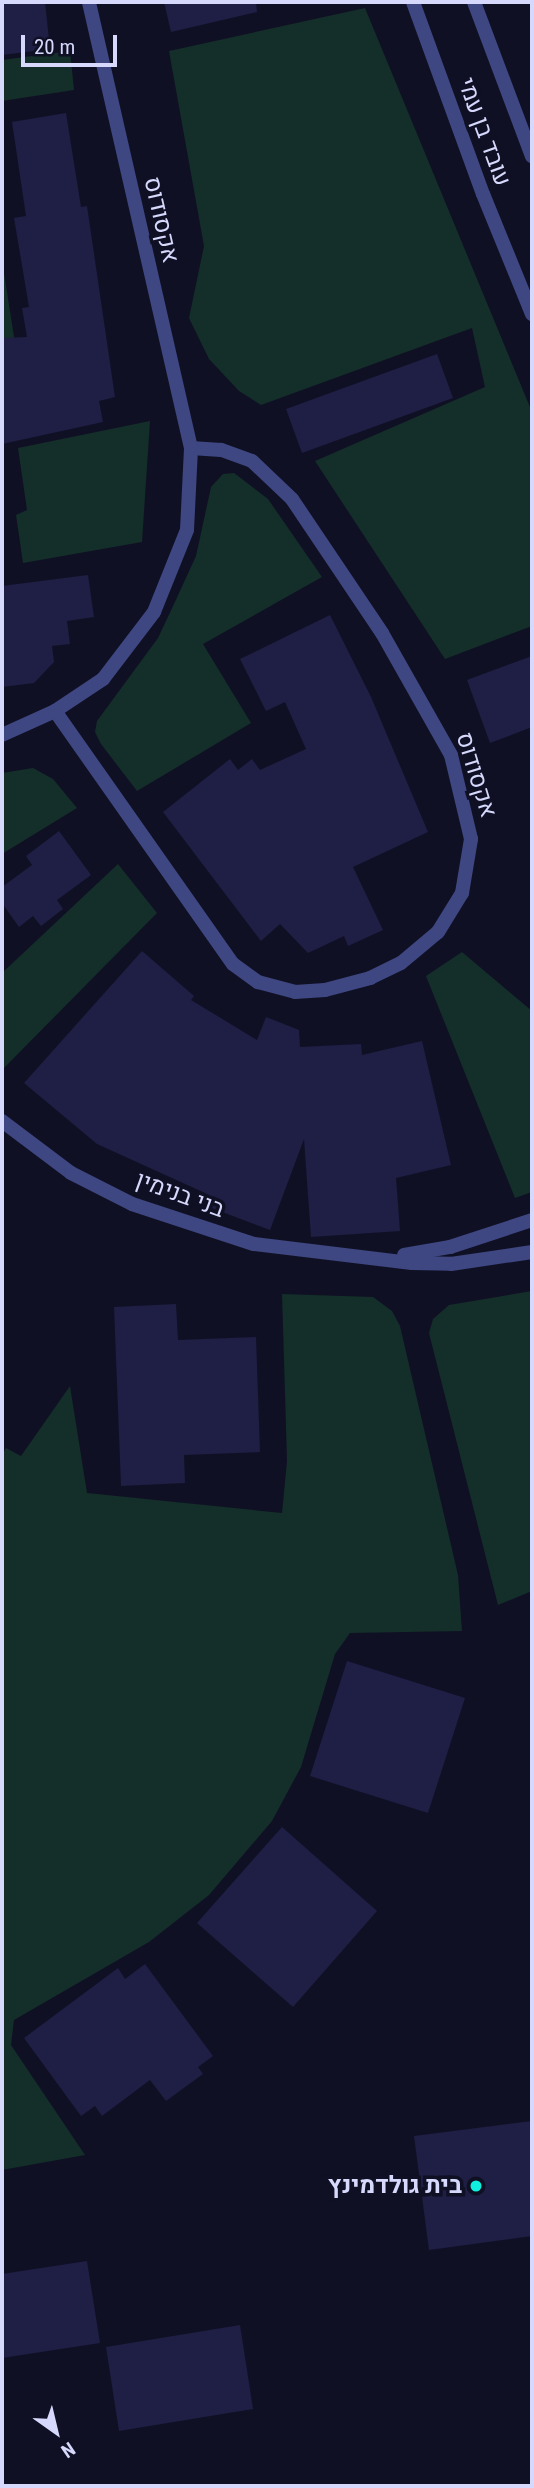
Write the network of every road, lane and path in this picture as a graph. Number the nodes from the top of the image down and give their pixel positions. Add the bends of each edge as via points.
1 (89, 2) edge
2 (414, 2) edge
3 (474, 2) edge
4 (532, 156) edge
5 (532, 314) edge
6 (191, 448) junction
7 (55, 711) junction
8 (2, 736) edge
9 (2, 1121) edge
10 (532, 1220) edge
11 (532, 1252) edge
12 (365, 1258) junction

1 - 6 street, אקסודוס
2 - 5 street, עובד בן עמי via 482,194
3 - 4 street, עובד בן עמי
6 - 7 street, אקסודוס via 187,530 154,612 103,679
6 - 7 street, אקסודוס via 221,450 252,461 292,499 382,633 451,755 471,839 462,893 438,932 401,963 370,978 325,990 295,992 258,982 233,964
7 - 8 street, אקסודוס
9 - 12 street, בני בנימין via 71,1173 190,1226 254,1244
10 - 12 street, בני בנימין via 450,1247
11 - 12 street, בני בנימין via 451,1264

